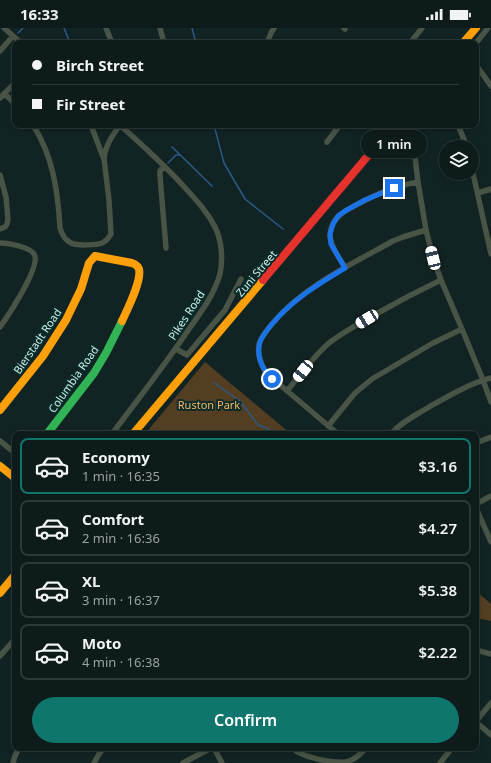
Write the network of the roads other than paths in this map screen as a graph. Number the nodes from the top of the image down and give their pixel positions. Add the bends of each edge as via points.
1 (4, 28) edge
2 (106, 28) edge
3 (160, 28) edge
4 (422, 28) edge
5 (476, 28) edge
6 (488, 28) edge
7 (272, 29) edge
8 (13, 36) junction
9 (18, 40) edge
10 (111, 40) edge
11 (163, 40) edge
12 (268, 40) edge
13 (412, 40) edge
14 (466, 40) edge
15 (478, 40) edge
16 (0, 51) edge
17 (479, 69) edge
18 (12, 85) edge
19 (491, 86) edge
20 (2, 96) edge
21 (12, 102) edge
22 (35, 128) edge
23 (92, 128) edge
24 (118, 128) edge
25 (123, 128) edge
26 (338, 128) edge
27 (391, 128) edge
28 (459, 128) edge
29 (464, 140) edge
30 (327, 142) dead end
31 (408, 142) dead end
32 (104, 159) junction
33 (164, 166) junction
34 (0, 174) edge
35 (475, 180) edge
36 (418, 182) junction
37 (491, 189) edge
38 (478, 193) junction
39 (0, 229) edge
40 (426, 230) junction
41 (0, 243) edge
42 (166, 248) dead end
43 (491, 254) edge
44 (117, 260) joint
45 (345, 268) junction
46 (241, 279) dead end
47 (440, 280) junction
48 (0, 327) edge
49 (462, 329) junction
50 (176, 349) junction
51 (491, 378) edge
52 (484, 380) junction
53 (287, 391) junction
54 (491, 402) edge
55 (0, 410) edge
56 (328, 426) junction
57 (49, 431) edge
58 (114, 431) edge
59 (136, 431) edge
60 (334, 431) edge
61 (394, 431) edge
62 (491, 437) edge
63 (0, 441) edge
64 (479, 442) edge
65 (12, 451) edge
66 (0, 466) edge
67 (12, 476) edge
68 (491, 496) edge
69 (479, 502) edge
70 (479, 515) edge
71 (491, 542) edge
72 (12, 579) edge
73 (0, 593) edge
74 (12, 642) edge
75 (479, 651) edge
76 (491, 654) edge
77 (0, 656) edge
78 (491, 703) edge
79 (479, 717) edge
80 (479, 724) edge
81 (491, 735) edge
82 (18, 751) edge
83 (102, 751) edge
84 (205, 751) edge
85 (216, 751) edge
86 (296, 751) edge
87 (363, 751) edge
88 (450, 751) edge
89 (13, 763) edge
90 (94, 763) edge
91 (183, 763) edge
92 (222, 763) edge
93 (440, 763) edge

1 - 8 street
2 - 10 street
3 - 11 street
4 - 13 street
5 - 14 street
6 - 15 street
7 - 12 street
8 - 9 street
8 - 16 street
17 - 19 street
18 - 20 street
20 - 21 street
22 - 32 street via 52,168 61,233 73,244 98,244 106,241 111,234
23 - 32 street
24 - 32 street via 108,143
25 - 33 street, Pikes Road
26 - 30 street
27 - 59 street, Zuni Street
28 - 29 street
31 - 36 street via 415,157
33 - 42 street via 160,176
33 - 50 street, Pikes Road via 204,209 220,241 222,262 207,302
34 - 39 street via 8,219 5,227
35 - 38 street
36 - 40 street
36 - 45 street via 384,191 338,216 331,227 330,239
37 - 38 street
38 - 43 street
40 - 45 street via 403,237
40 - 47 street
41 - 48 street via 28,248 36,256 33,270 20,296
44 - 55 street, Bierstadt Road via 95,256 90,260 81,289 66,320
44 - 57 street, Columbia Road via 132,263 139,269 138,282 130,304 95,372
45 - 53 street via 299,297 262,338 259,353 261,364 266,373
46 - 50 street via 225,310 187,355
47 - 49 street
47 - 53 street via 336,338
49 - 52 street
49 - 56 street via 372,378 355,393
50 - 58 street, Pikes Road
51 - 52 street
52 - 54 street
52 - 61 street via 452,394 401,424
53 - 56 street
56 - 60 street
62 - 64 street
63 - 65 street
66 - 67 street
68 - 69 street
70 - 71 street
72 - 73 street
74 - 77 street
75 - 76 street
78 - 79 street
80 - 81 street
82 - 89 street
83 - 90 street
84 - 91 street
85 - 92 street
86 - 87 street via 330,762 345,762 359,756
88 - 93 street

